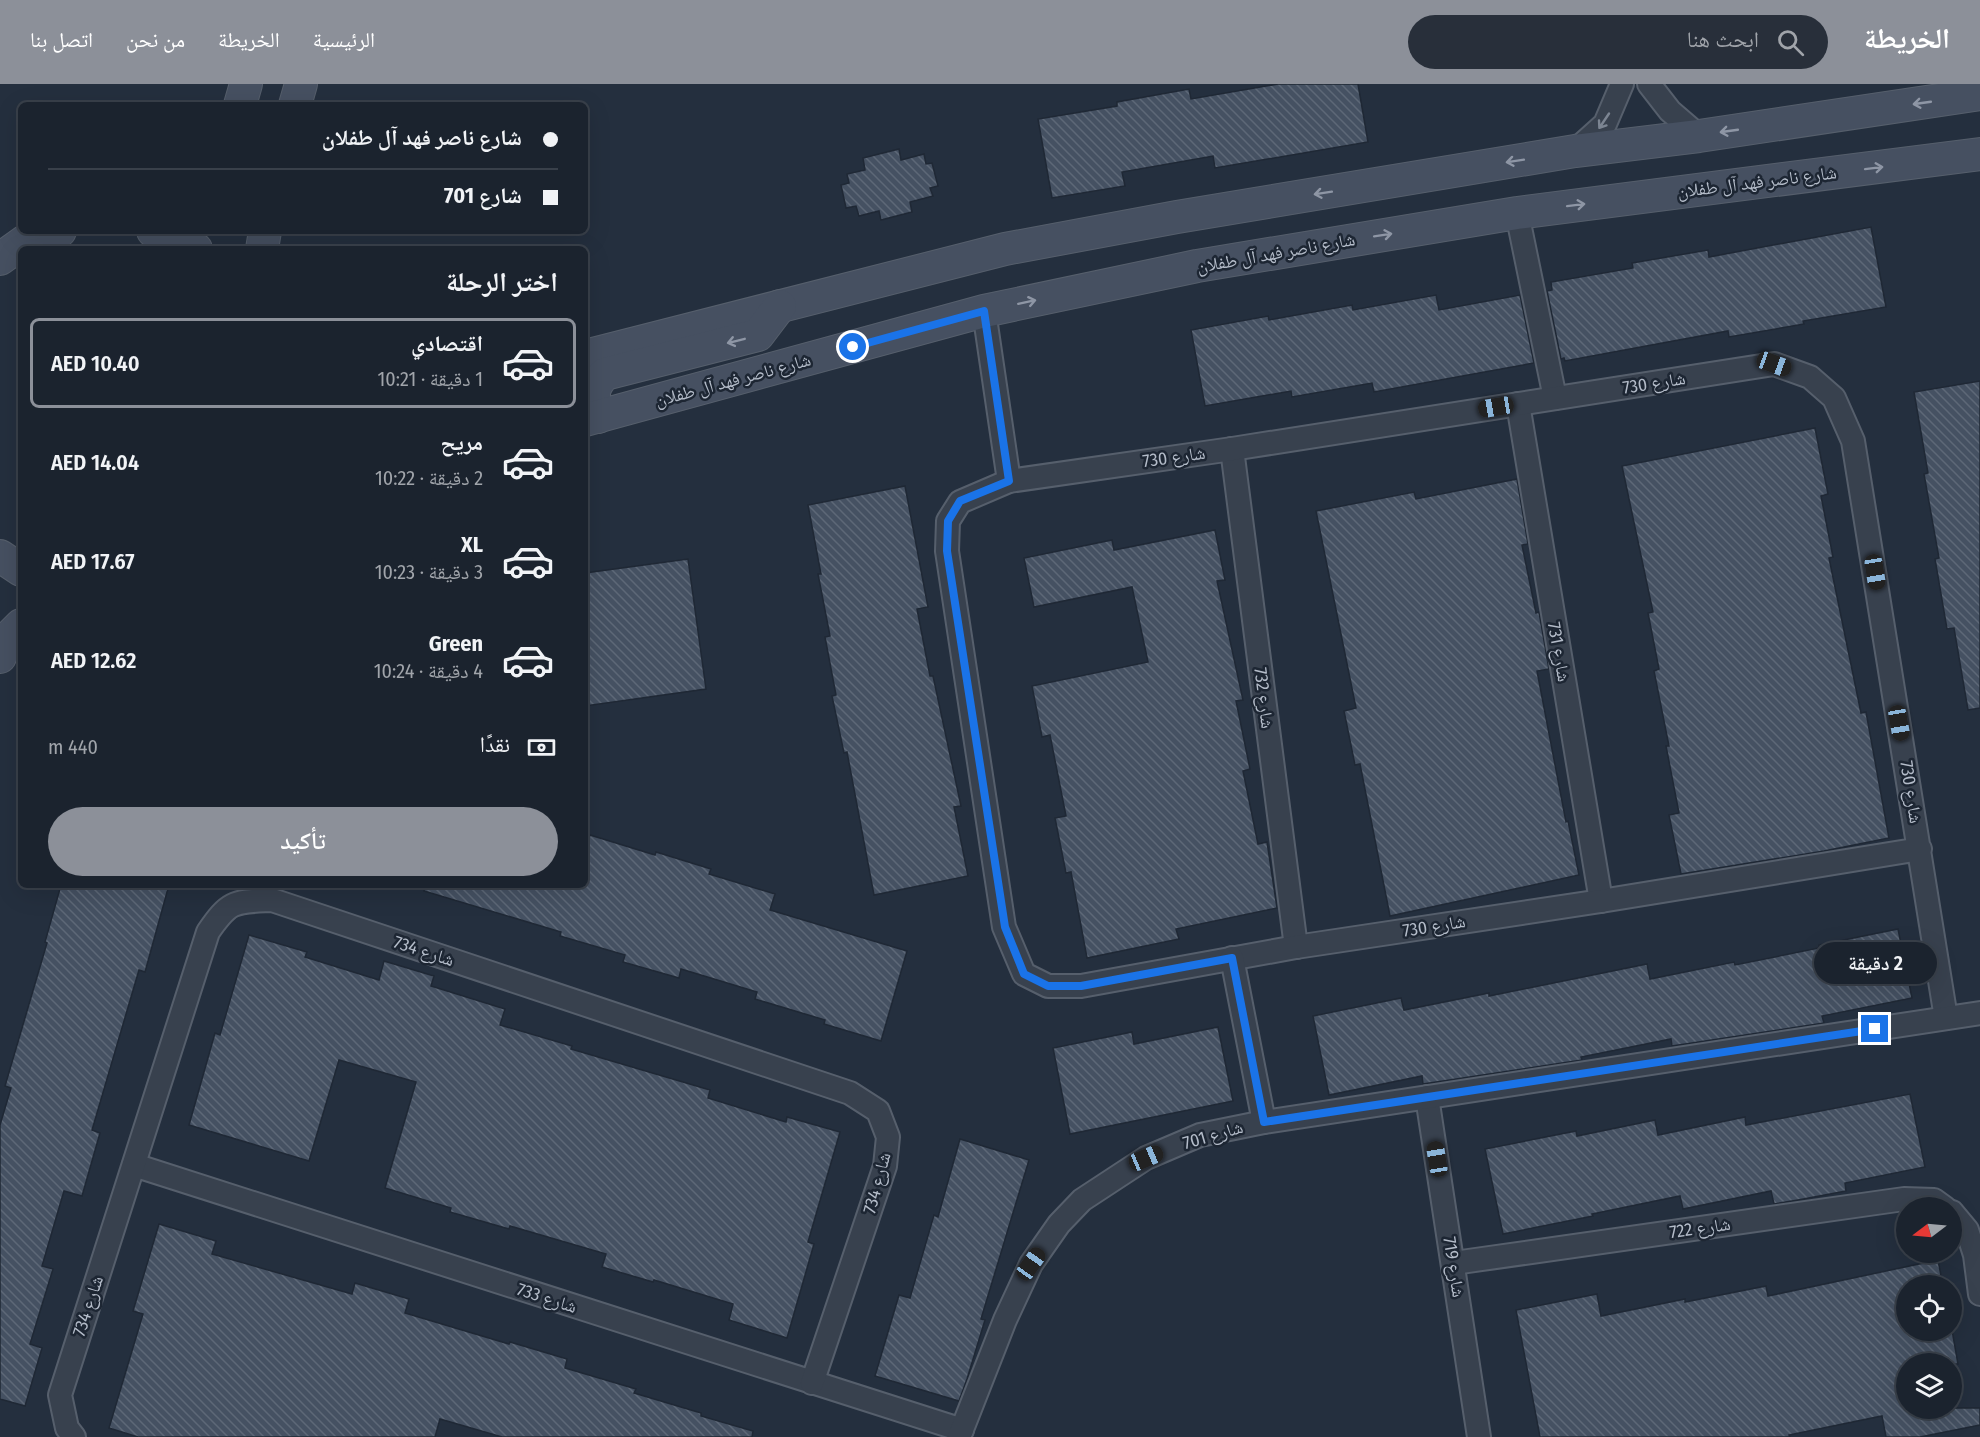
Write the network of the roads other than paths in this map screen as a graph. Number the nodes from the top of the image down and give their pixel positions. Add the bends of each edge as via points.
1 (246, 84) edge
2 (301, 84) edge
3 (1622, 84) edge
4 (1649, 84) edge
5 (1980, 94) edge
6 (241, 102) edge
7 (296, 102) edge
8 (1699, 135) junction
9 (1575, 151) junction
10 (1974, 156) edge
11 (1517, 213) junction
12 (50, 234) edge
13 (160, 234) edge
14 (18, 246) edge
15 (18, 246) edge
16 (189, 246) edge
17 (0, 259) edge
18 (780, 306) junction
19 (984, 311) junction
20 (588, 355) edge
21 (1555, 398) junction
22 (1518, 404) junction
23 (591, 418) edge
24 (1232, 449) junction
25 (1009, 481) junction
26 (0, 556) edge
27 (18, 568) edge
28 (18, 628) edge
29 (0, 657) edge
30 (1920, 849) junction
31 (1601, 901) junction
32 (1296, 947) junction
33 (1232, 958) junction
34 (1980, 1013) edge
35 (1946, 1018) junction
36 (1427, 1097) junction
37 (1264, 1122) junction
38 (134, 1165) junction
39 (1896, 1200) edge
40 (1962, 1224) edge
41 (1454, 1263) junction
42 (1980, 1294) edge
43 (812, 1383) junction
44 (960, 1433) edge
45 (74, 1437) edge
46 (1479, 1437) edge

1 - 6 street
2 - 7 street
3 -> 9 street via 1605,124
4 - 8 street via 1670,111
5 -> 8 street
8 - 9 street
9 -> 18 street via 1005,249
11 -> 10 street, شارع ناصر فهد آل طفلان
19 -> 11 street, شارع ناصر فهد آل طفلان via 1197,266
11 - 21 street
12 - 14 street
13 - 16 street
15 - 17 street
18 - 20 street
18 -> 23 street via 758,335 605,374 595,384
19 - 23 street, شارع ناصر فهد آل طفلان
19 - 25 street
21 - 22 street, شارع 730
21 - 30 street, شارع 730 via 1774,364 1810,377 1834,398 1853,441
22 - 24 street, شارع 730
22 - 31 street, شارع 731
24 - 25 street, شارع 730
24 - 32 street, شارع 732
25 - 33 street, شارع 730 via 960,501 948,521 947,551 1005,927 1024,974 1048,986 1081,986
26 - 27 street
28 - 29 street via 7,639
30 - 31 street, شارع 730
30 - 35 street, شارع 730
31 - 32 street, شارع 730
32 - 33 street, شارع 730
33 - 37 street
34 - 35 street, شارع 701
35 - 36 street, شارع 701
36 - 37 street, شارع 701
36 - 41 street, شارع 719
37 - 44 street, شارع 701 via 1200,1135 1146,1158 1082,1200 1059,1224 1031,1264
38 - 43 street, شارع 733
38 - 43 street, شارع 734 via 208,932 224,910 241,902 272,900 850,1093 878,1112 888,1137 885,1166
38 - 45 street, شارع 734 via 60,1395 67,1428
39 - 41 street, شارع 722
40 - 42 street via 1975,1255
41 - 46 street, شارع 719
43 - 44 street, شارع 733

